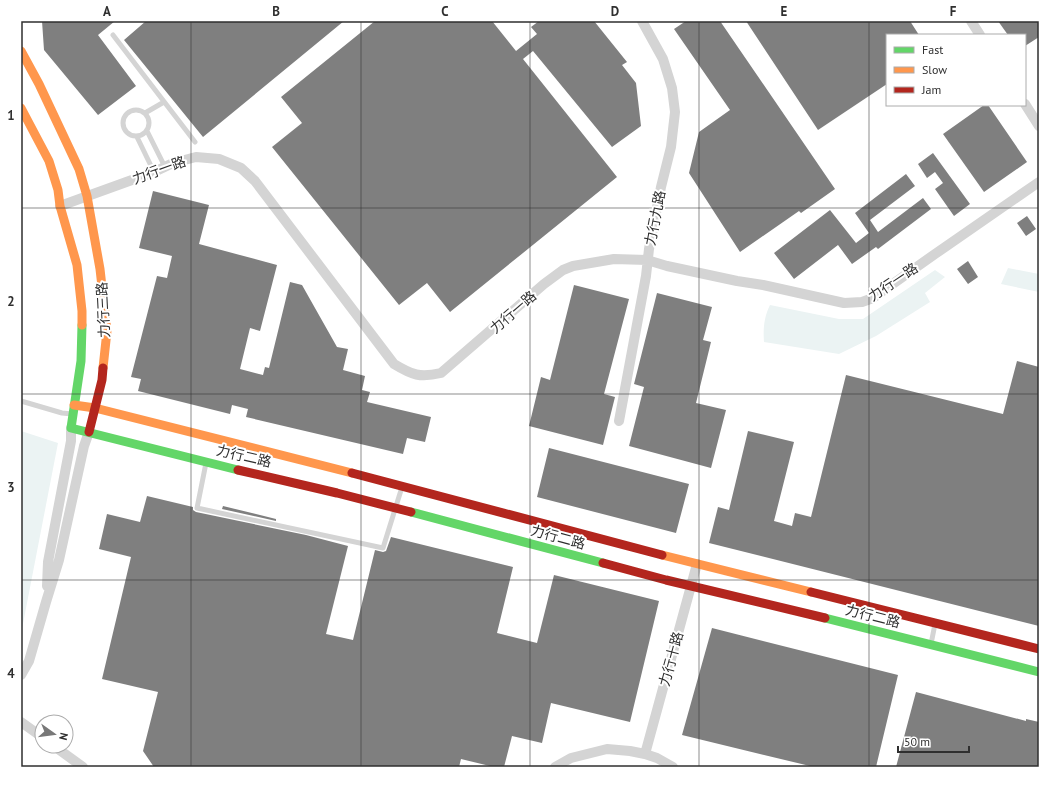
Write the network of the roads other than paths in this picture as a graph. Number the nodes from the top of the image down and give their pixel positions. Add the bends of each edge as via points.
1 (642, 21) edge
2 (971, 21) edge
3 (979, 34) edge
4 (113, 35) dead end
5 (21, 51) edge
6 (164, 102) junction
7 (1026, 106) edge
8 (21, 108) edge
9 (146, 113) junction
10 (1039, 126) edge
11 (147, 131) junction
12 (137, 137) junction
13 (195, 142) dead end
14 (165, 167) junction
15 (154, 172) junction
16 (1039, 182) edge
17 (87, 196) junction
18 (60, 206) junction
19 (647, 260) junction
20 (21, 401) edge
21 (95, 408) junction
22 (73, 410) junction
23 (619, 421) dead end
24 (71, 428) junction
25 (89, 432) junction
26 (206, 462) junction
27 (402, 486) junction
28 (396, 509) junction
29 (697, 564) junction
30 (691, 586) junction
31 (46, 602) junction
32 (935, 623) junction
33 (930, 645) junction
34 (1039, 649) edge
35 (1039, 672) edge
36 (21, 675) edge
37 (21, 722) edge
38 (34, 731) edge
39 (65, 754) edge
40 (645, 754) junction
41 (83, 767) edge
42 (555, 767) edge
43 (673, 767) edge

1 - 19 street, 力行九路 via 663,58 672,88 675,112 671,147
2 - 3 street
4 - 6 lane
5 - 17 street, 力行三路 via 79,169
6 - 9 lane
6 - 13 lane
7 - 10 street
8 - 18 street, 力行三路 via 49,161
9 - 11 lane via 150,121
9 - 12 lane via 140,110 129,111 123,120 128,134
11 - 12 lane
11 - 14 lane
12 - 15 lane
14 - 15 street, 力行一路
14 - 19 street, 力行一路 via 196,157 219,159 241,168 256,181 394,364 417,376 441,373 563,270 614,259
15 - 17 street, 力行一路
16 - 19 street, 力行一路 via 873,298 862,302 844,303
17 - 18 street, 力行一路
17 - 21 street, 力行三路 via 100,269 106,331 102,380
18 - 22 street, 力行三路 via 77,265 82,311 81,361
19 - 23 street, 力行九路
20 - 22 lane via 62,413
21 - 22 street, 力行二路
21 - 25 street, 力行三路
21 - 27 street, 力行二路
22 - 24 street, 力行三路
24 - 25 street, 力行二路
24 - 31 street, 力行三路 via 71,441 48,562
25 - 26 street, 力行二路
25 - 31 street, 力行三路 via 59,560
26 - 28 street, 力行二路
26 - 28 lane via 197,508 383,548
27 - 28 lane
27 - 29 street, 力行二路
28 - 30 street, 力行二路
29 - 30 street, 力行十路
29 - 32 street, 力行二路
30 - 33 street, 力行二路
30 - 40 street, 力行十路
31 - 36 street, 力行三路 via 29,661
32 - 33 lane
32 - 34 street, 力行二路
33 - 35 street, 力行二路
37 - 38 street
39 - 41 street
40 - 42 street via 607,749 571,758
40 - 43 street

